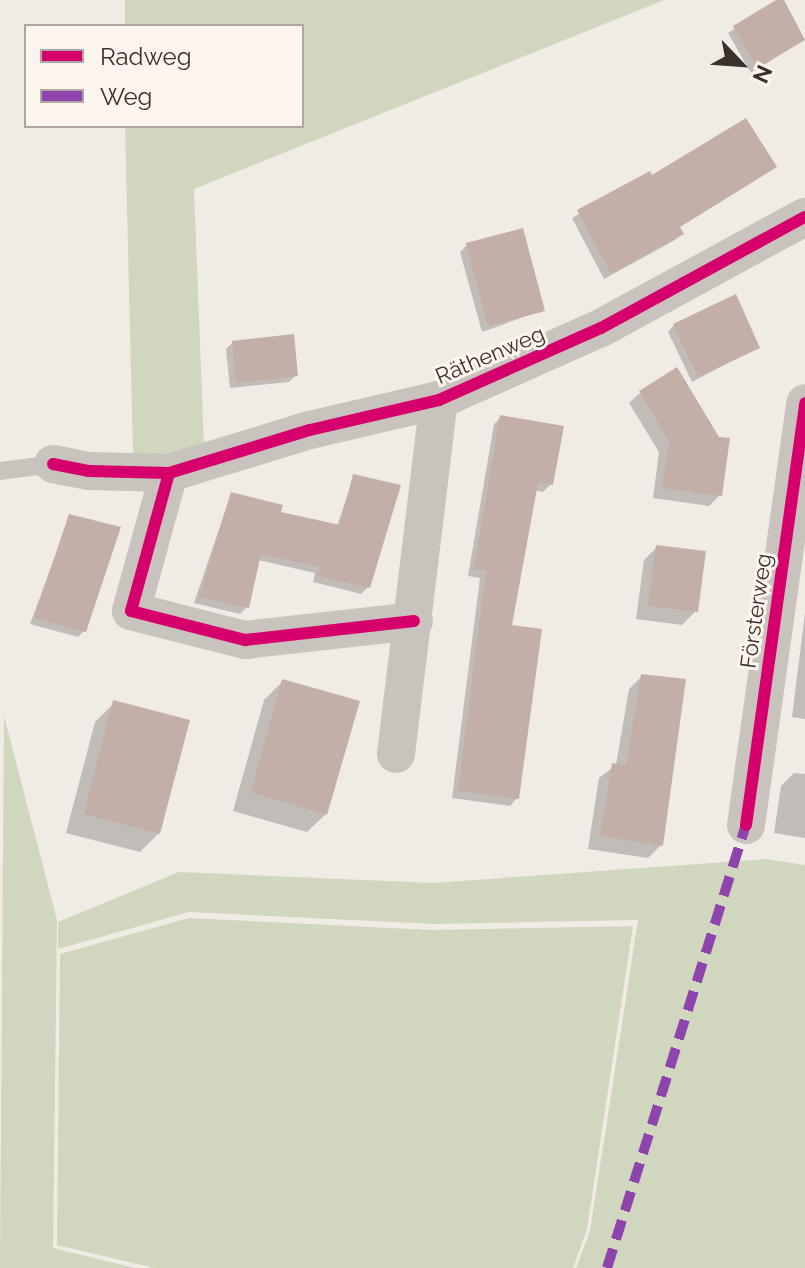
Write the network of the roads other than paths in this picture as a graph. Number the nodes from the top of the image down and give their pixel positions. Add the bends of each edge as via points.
1 (805, 217) edge
2 (439, 400) junction
3 (805, 403) edge
4 (37, 467) joint
5 (0, 471) edge
6 (169, 473) junction
7 (414, 621) junction
8 (396, 754) dead end
9 (746, 825) dead end

1 - 2 street, Räthenweg via 601,328
2 - 6 street, Räthenweg via 310,430
2 - 7 street, Räthenweg
3 - 9 street, Försterweg
4 - 5 lane
4 - 6 street, Räthenweg
6 - 7 street via 131,611 245,640
7 - 8 street, Räthenweg

